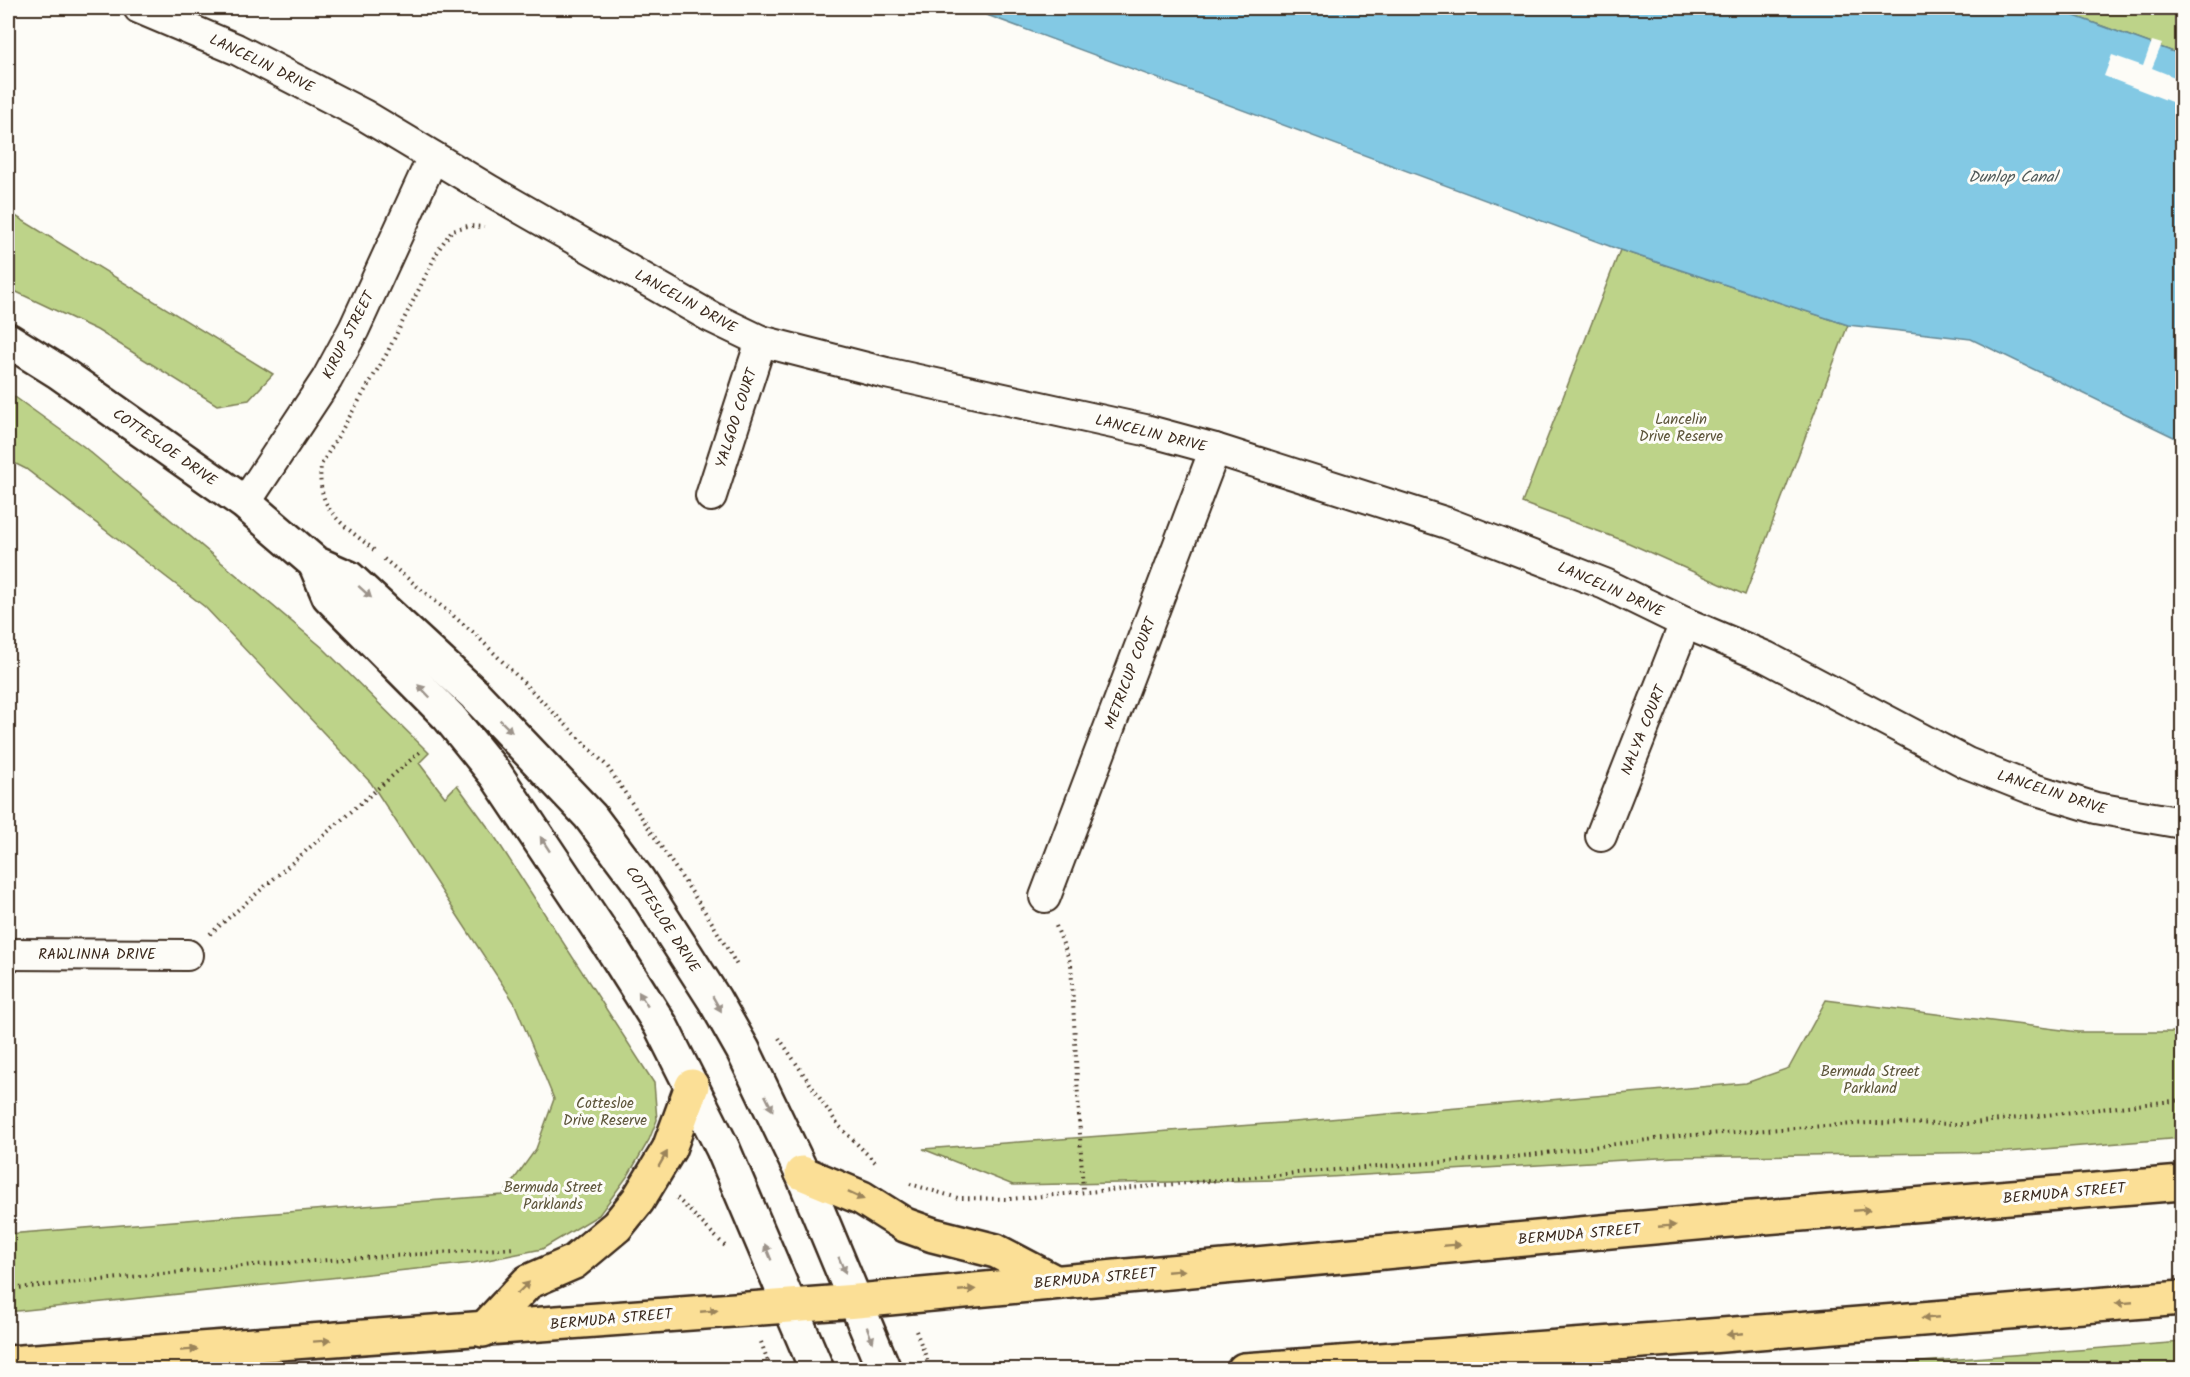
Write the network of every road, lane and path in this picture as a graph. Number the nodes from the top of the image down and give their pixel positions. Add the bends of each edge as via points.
1 (140, 8) edge
2 (433, 157) junction
3 (504, 198) junction
4 (8, 340) edge
5 (761, 341) junction
6 (1215, 449) junction
7 (711, 496) dead end
8 (245, 503) junction
9 (315, 563) junction
10 (396, 570) dead end
11 (1685, 623) junction
12 (420, 751) dead end
13 (2182, 823) edge
14 (1601, 837) dead end
15 (1045, 897) joint
16 (8, 954) edge
17 (187, 955) joint
18 (692, 1086) junction
19 (2182, 1100) edge
20 (802, 1173) junction
21 (910, 1184) dead end
22 (2182, 1184) edge
23 (670, 1191) dead end
24 (1083, 1192) junction
25 (519, 1248) dead end
26 (729, 1254) dead end
27 (1055, 1282) junction
28 (8, 1289) edge
29 (2182, 1298) edge
30 (857, 1301) junction
31 (791, 1306) junction
32 (483, 1330) junction
33 (8, 1363) edge
34 (817, 1370) edge
35 (884, 1370) edge
36 (1244, 1370) edge

1 - 2 street, LANCELIN DRIVE via 300,81
2 - 3 street, LANCELIN DRIVE
2 - 8 street, KIRUP STREET via 349,339
3 - 5 street, LANCELIN DRIVE
3 - 10 path via 484,226 452,230 386,355 321,465 323,501
4 - 8 main road, COTTESLOE DRIVE
5 - 6 street, LANCELIN DRIVE
5 - 7 street, YALGOO COURT
6 - 11 street, LANCELIN DRIVE via 1521,550 1605,584
6 - 15 street, METRICUP COURT
8 - 9 main road, COTTESLOE DRIVE
18 -> 9 main road, COTTESLOE DRIVE via 661,1026 615,952 496,775 449,717 329,596
9 -> 20 main road, COTTESLOE DRIVE via 349,578 418,641 518,738 613,844 714,999
11 - 13 street, LANCELIN DRIVE via 1766,657 1967,763 2096,808
11 - 14 street, NALYA COURT
12 - 17 path
15 - 24 path via 1071,964
16 - 17 street, RAWLINNA DRIVE
31 -> 18 main road, COTTESLOE DRIVE
32 -> 18 main road via 528,1282 574,1262 617,1226 669,1149
19 - 24 path via 1964,1124 1869,1123 1679,1136 1514,1157
20 -> 27 main road via 862,1198 906,1225 996,1251
20 -> 30 main road, COTTESLOE DRIVE
21 - 24 path via 958,1198 1010,1199
27 -> 22 main road, BERMUDA STREET via 1740,1219
23 - 26 path
25 - 28 path via 253,1265
30 -> 27 main road, BERMUDA STREET
29 -> 36 main road
30 - 31 main road, BERMUDA STREET
30 -> 35 main road, COTTESLOE DRIVE
32 -> 31 main road, BERMUDA STREET
31 - 34 main road, COTTESLOE DRIVE
33 -> 32 main road, BERMUDA STREET

